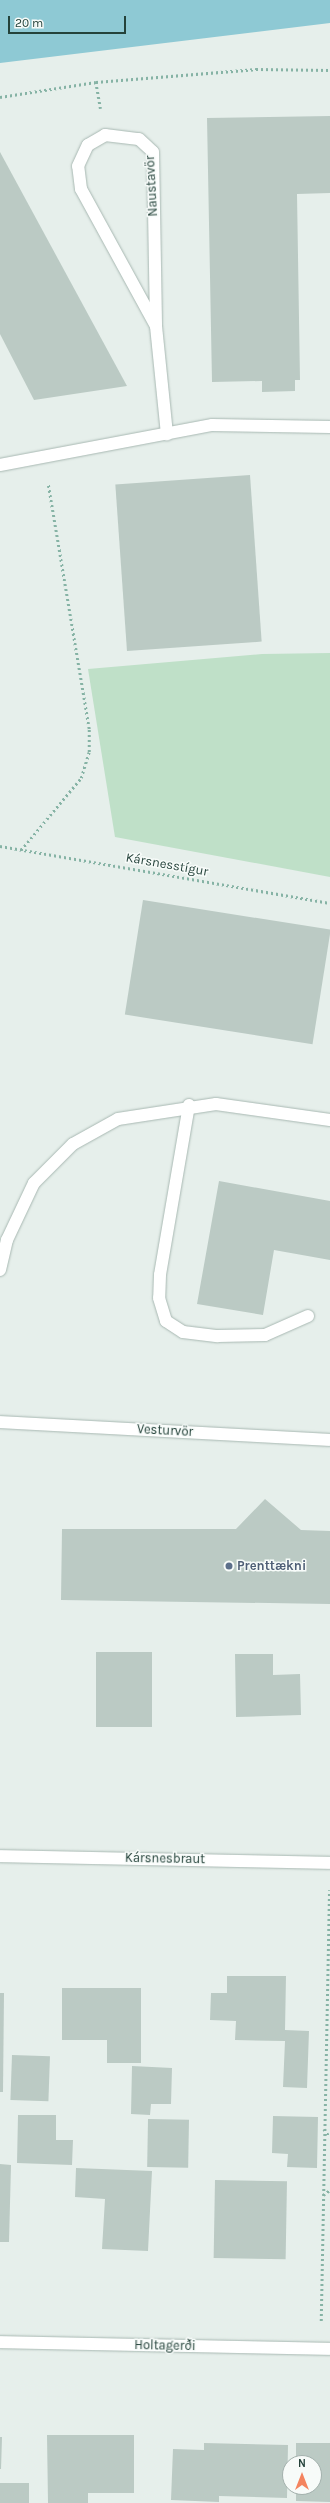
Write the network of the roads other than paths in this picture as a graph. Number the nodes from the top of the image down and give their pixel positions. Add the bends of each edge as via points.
1 (156, 326) junction
2 (330, 427) edge
3 (167, 434) junction
4 (0, 465) edge
5 (189, 1105) junction
6 (330, 1120) edge
7 (0, 1270) edge
8 (308, 1316) dead end
9 (0, 1422) edge
10 (330, 1440) edge
11 (0, 1856) edge
12 (330, 1863) edge
13 (0, 2342) edge
14 (325, 2349) edge

1 - 1 street, Naustavör via 153,152 139,139 105,135 88,145 78,166 82,189
1 - 3 street, Naustavör
2 - 3 street via 212,425
3 - 4 street
5 - 6 street via 216,1104
5 - 7 street via 118,1119 73,1144 34,1183 7,1240
5 - 8 street via 160,1275 159,1298 166,1321 183,1332 218,1336 265,1335
9 - 10 street, Vesturvör
11 - 12 street, Kársnesbraut
13 - 14 street, Holtagerði

